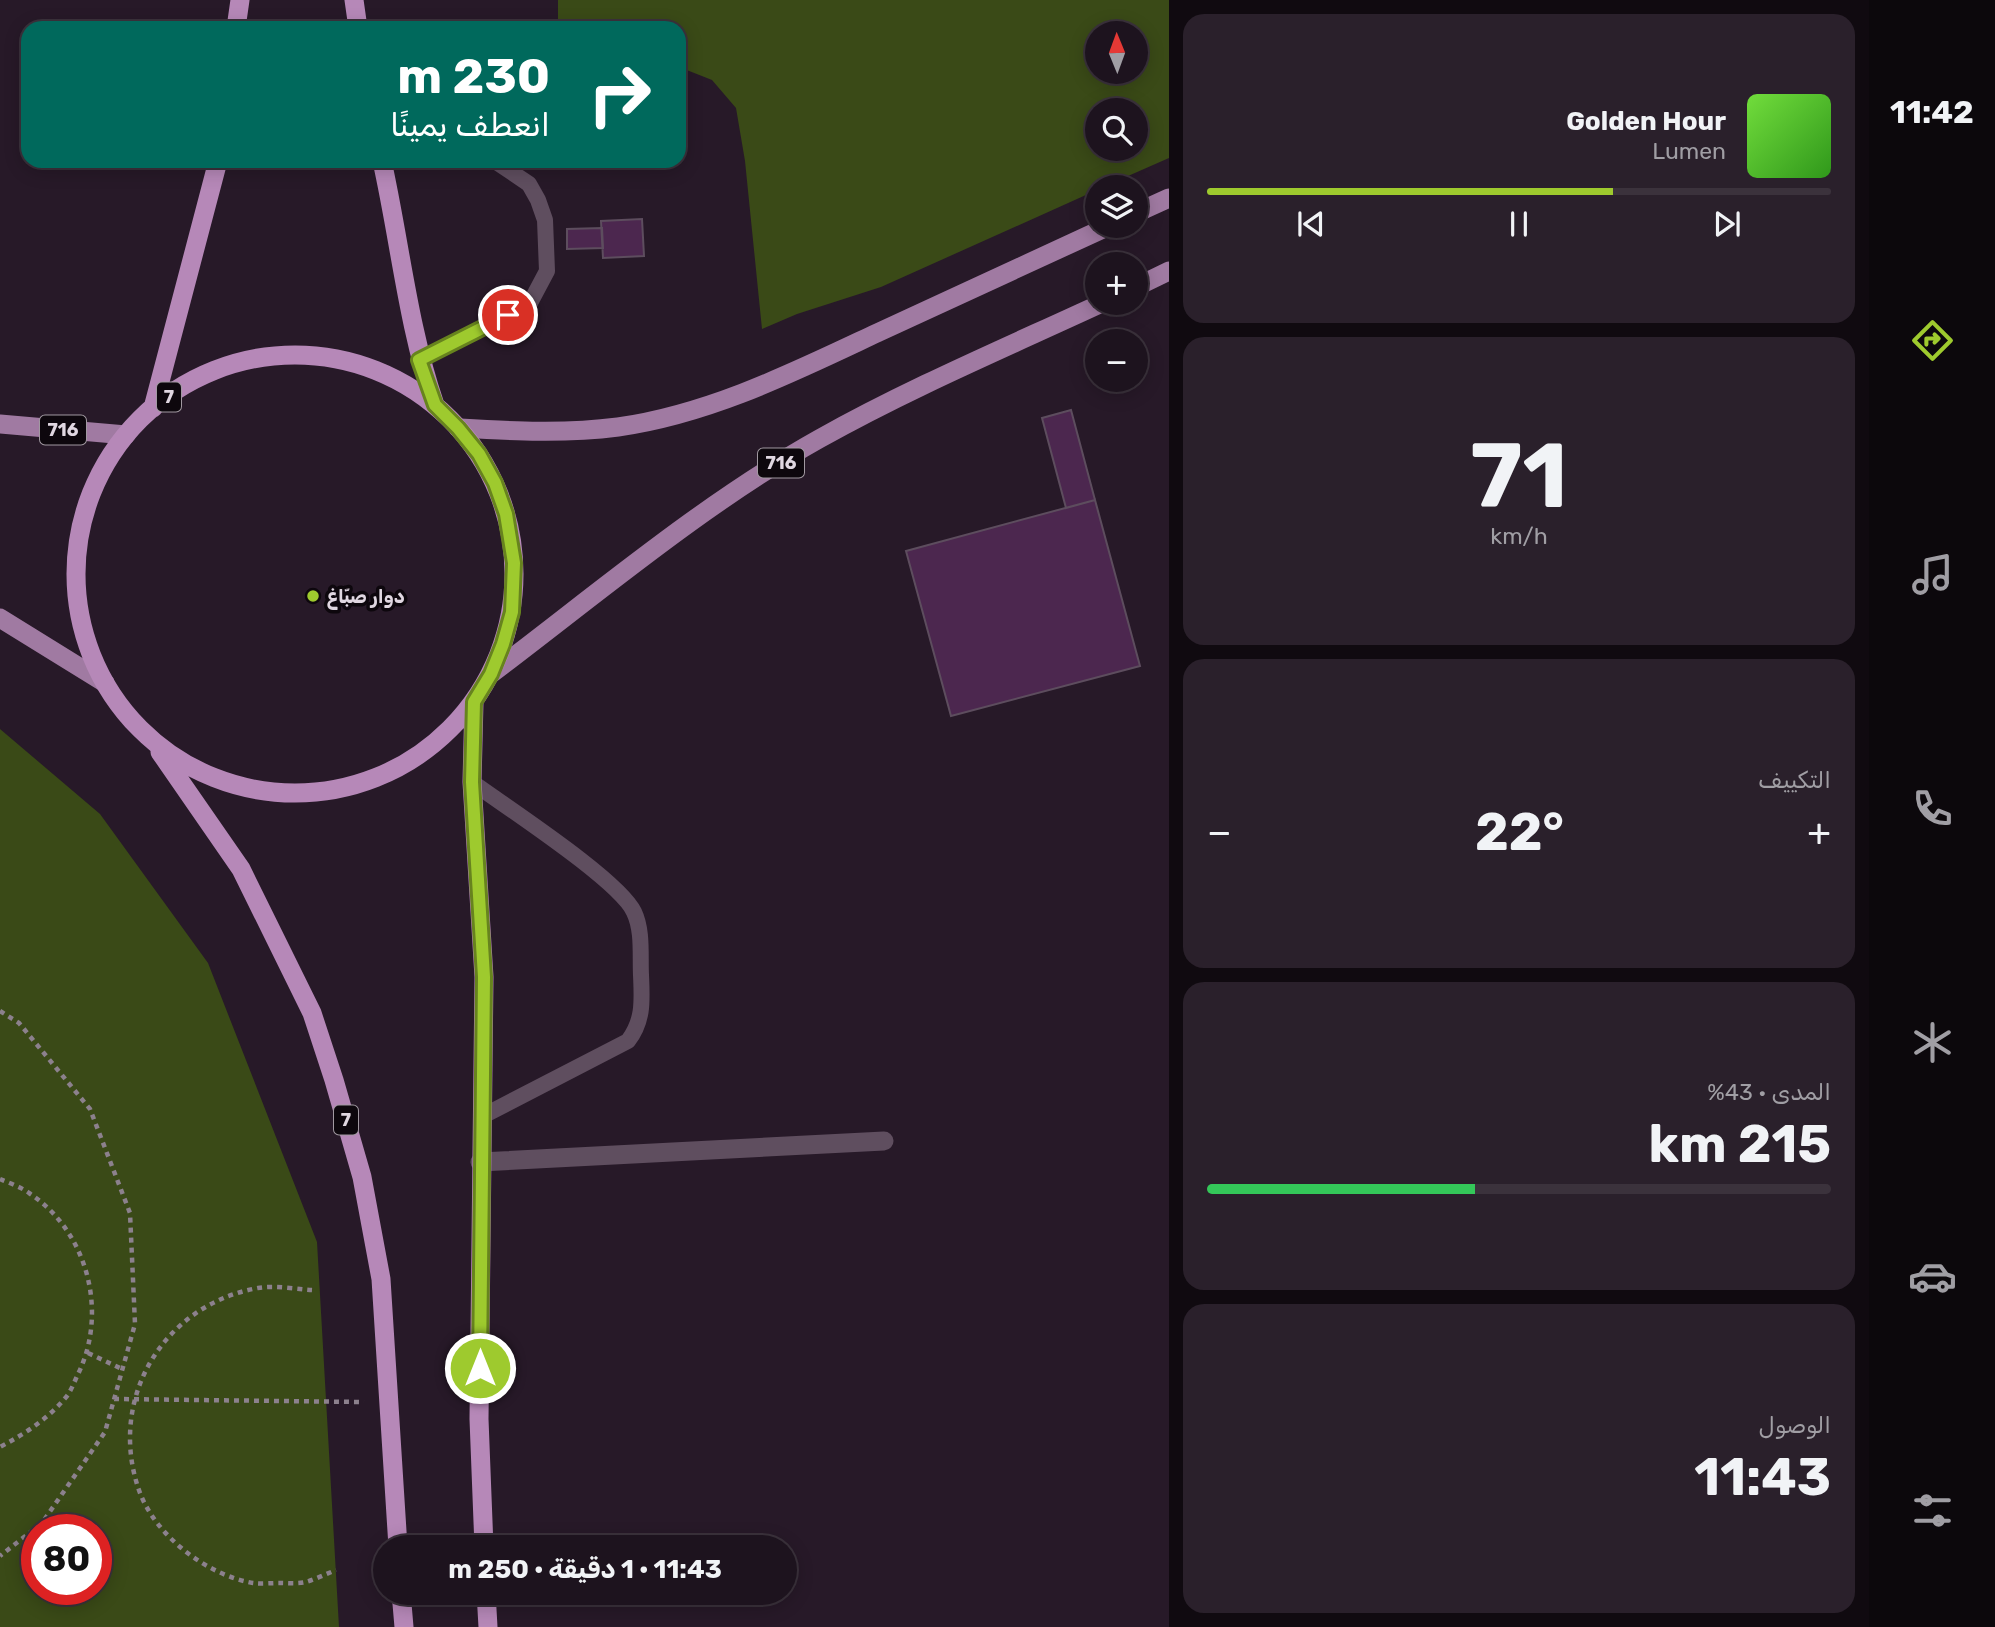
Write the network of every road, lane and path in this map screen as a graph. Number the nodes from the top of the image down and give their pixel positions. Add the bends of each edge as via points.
1 (240, 0) edge
2 (354, 0) edge
3 (237, 21) edge
4 (357, 21) edge
5 (217, 168) edge
6 (384, 168) edge
7 (505, 168) edge
8 (1169, 198) edge
9 (1148, 208) edge
10 (1085, 237) edge
11 (1169, 271) edge
12 (1148, 281) edge
13 (1085, 311) edge
14 (419, 360) junction
15 (435, 405) junction
16 (153, 408) junction
17 (0, 424) edge
18 (458, 428) junction
19 (126, 435) junction
20 (0, 618) edge
21 (491, 674) junction
22 (105, 683) junction
23 (474, 702) junction
24 (151, 739) junction
25 (472, 782) junction
26 (0, 1011) edge
27 (481, 1117) junction
28 (884, 1141) dead end
29 (480, 1161) junction
30 (0, 1179) edge
31 (312, 1290) dead end
32 (88, 1353) junction
33 (122, 1369) junction
34 (114, 1399) junction
35 (134, 1399) junction
36 (389, 1403) junction
37 (0, 1447) edge
38 (397, 1535) edge
39 (484, 1535) edge
40 (0, 1556) edge
41 (336, 1570) dead end
42 (402, 1605) edge
43 (487, 1605) edge
44 (404, 1627) edge
45 (488, 1627) edge

1 - 3 highway
2 - 4 highway
5 - 16 highway, 7
6 - 14 highway, 7
7 - 14 lane via 529,184 538,200 545,220 547,271 530,303
8 - 9 main road
10 - 18 main road via 732,398 619,427 557,433
11 - 12 main road
13 - 21 main road, 716 via 881,406 757,477
14 - 15 highway, 7
15 - 16 highway, 7 via 368,368 293,356 255,359 218,370
15 - 18 highway, 7
16 - 19 highway, 7
17 - 19 main road, 716
18 - 21 highway, 7 via 495,483 513,546 512,612
19 - 22 highway, 7 via 92,492 76,556 81,622
20 - 22 main road
21 - 23 highway, 7
22 - 24 highway, 7
23 - 24 highway, 7 via 450,730 391,772 321,791 284,793 214,777
23 - 25 highway, 7
24 - 36 highway, 7 via 242,869 312,1013 362,1177 381,1279
25 - 27 highway, 7 via 484,977
25 - 27 lane via 606,881 628,904 639,928 642,997 638,1028 628,1041
26 - 33 path via 19,1023 90,1110 130,1213 135,1324
27 - 29 highway, 7
28 - 29 street
29 - 39 highway, 7
30 - 32 path via 29,1192 63,1224 85,1263 94,1307
31 - 35 path via 260,1288 216,1300 178,1326 149,1361
32 - 33 path
32 - 37 path via 68,1394 37,1427
33 - 34 path
34 - 35 path
34 - 40 path via 105,1432 42,1523
35 - 36 path
35 - 41 path via 130,1450 141,1494 166,1533 205,1566 253,1583 304,1583
36 - 38 highway, 7
42 - 44 highway
43 - 45 highway

